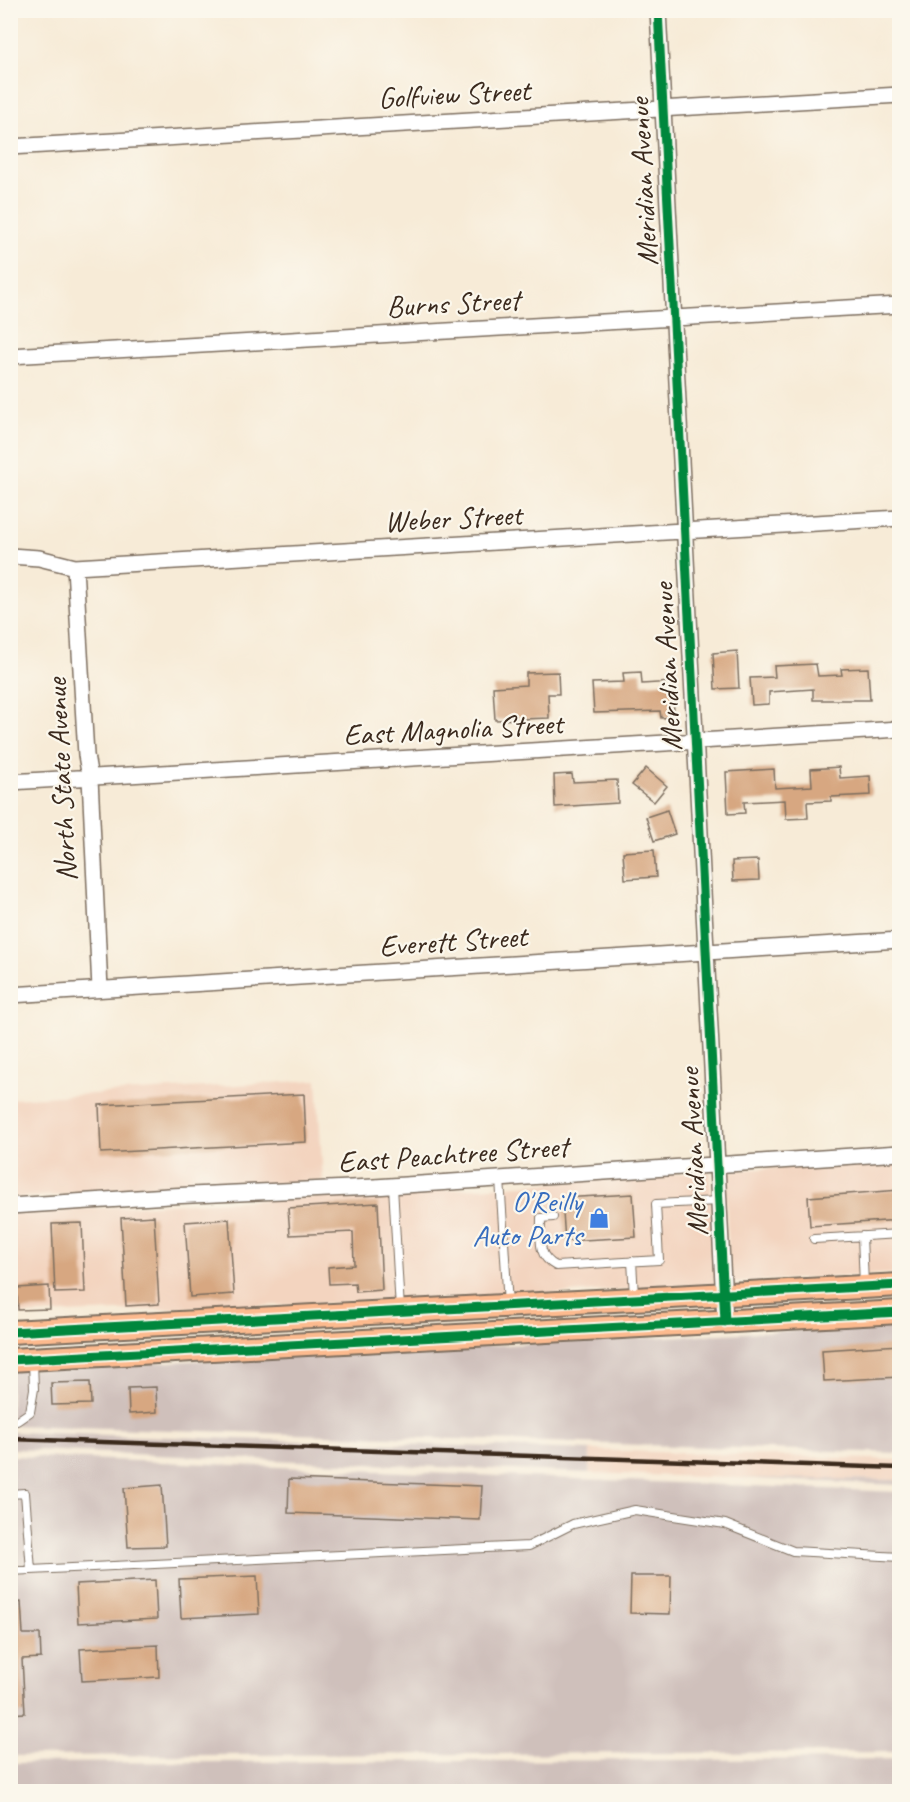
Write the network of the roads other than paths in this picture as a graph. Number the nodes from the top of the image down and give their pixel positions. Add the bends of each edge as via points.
1 (658, 10) edge
2 (900, 95) edge
3 (664, 108) junction
4 (10, 147) edge
5 (900, 305) edge
6 (673, 318) junction
7 (10, 356) edge
8 (900, 518) edge
9 (684, 532) junction
10 (10, 556) edge
11 (75, 567) junction
12 (900, 729) edge
13 (696, 740) junction
14 (90, 778) junction
15 (10, 782) edge
16 (900, 940) edge
17 (707, 951) junction
18 (100, 989) junction
19 (10, 995) edge
20 (900, 1153) edge
21 (717, 1164) junction
22 (500, 1178) junction
23 (393, 1186) junction
24 (719, 1201) junction
25 (10, 1206) edge
26 (553, 1217) dead end
27 (900, 1234) edge
28 (862, 1236) junction
29 (814, 1239) dead end
30 (632, 1262) junction
31 (900, 1285) edge
32 (864, 1287) junction
33 (723, 1294) junction
34 (634, 1299) junction
35 (508, 1306) junction
36 (400, 1312) junction
37 (900, 1312) edge
38 (306, 1317) junction
39 (724, 1322) junction
40 (10, 1332) edge
41 (308, 1345) junction
42 (22, 1359) edge
43 (10, 1421) edge
44 (10, 1494) edge
45 (900, 1557) edge
46 (31, 1570) junction
47 (10, 1571) edge

1 - 3 street, Meridian Avenue
2 - 3 street, Golfview Street
3 - 4 street, Golfview Street
3 - 6 street, Meridian Avenue
5 - 6 street, Burns Street
6 - 7 street, Burns Street
6 - 9 street, Meridian Avenue
8 - 9 street, Weber Street
9 - 11 street, Weber Street
9 - 13 street, Meridian Avenue
10 - 11 street, Weber Street
11 - 14 street, North State Avenue
12 - 13 street, East Magnolia Street
13 - 14 street, East Magnolia Street
13 - 17 street, Meridian Avenue
14 - 15 street, East Magnolia Street
14 - 18 street, North State Avenue
16 - 17 street, Everett Street
17 - 18 street, Everett Street
17 - 21 street, Meridian Avenue
18 - 19 street, Everett Street
20 - 21 street, East Peachtree Street
21 - 22 street, East Peachtree Street
21 - 24 street, Meridian Avenue
22 - 23 street, East Peachtree Street
22 - 35 lane
23 - 25 street, East Peachtree Street
23 - 36 lane
24 - 30 lane via 656,1204 659,1260
24 - 33 street, Meridian Avenue
26 - 30 lane via 541,1218 545,1260 556,1266
27 - 28 lane
28 - 29 lane
28 - 32 lane
30 - 34 lane
31 - 32 main road
32 - 33 main road
33 - 34 main road
33 - 39 street, Meridian Avenue
34 - 35 main road
35 - 36 main road
36 - 38 main road
37 - 39 main road
38 - 40 main road
38 - 41 main road
39 - 41 main road
41 - 42 main road
42 - 43 lane via 34,1389 30,1412
44 - 46 lane via 25,1493
45 - 46 lane via 793,1551 725,1524 635,1510 573,1524 529,1546
46 - 47 lane

